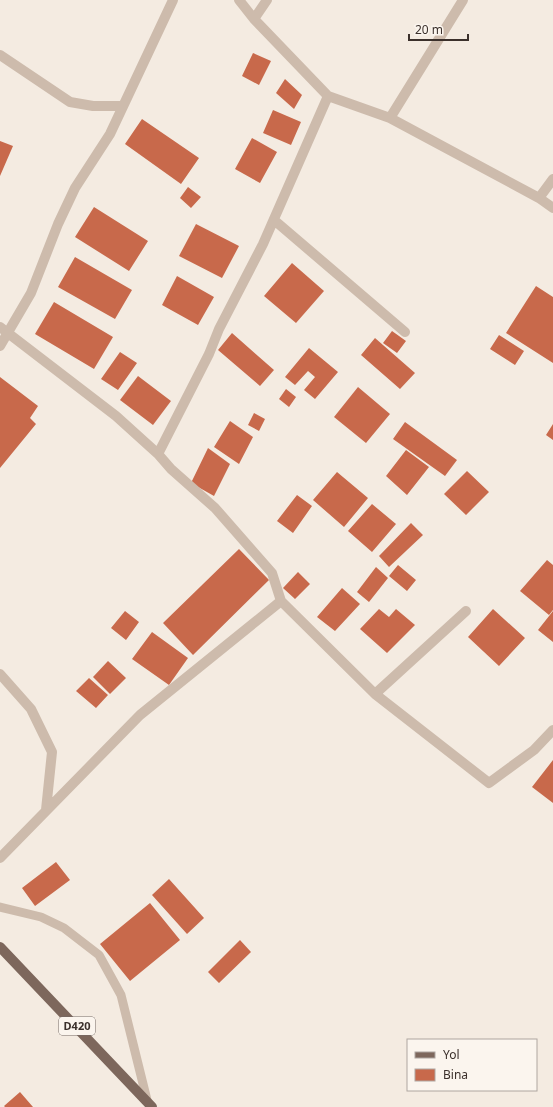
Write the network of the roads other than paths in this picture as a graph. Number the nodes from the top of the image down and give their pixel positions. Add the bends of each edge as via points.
1 (173, 0) edge
2 (240, 0) edge
3 (267, 0) edge
4 (464, 0) edge
5 (254, 19) junction
6 (0, 55) edge
7 (328, 96) junction
8 (123, 106) junction
9 (390, 118) junction
10 (553, 179) edge
11 (539, 198) junction
12 (553, 208) edge
13 (274, 220) junction
14 (4, 330) edge
15 (405, 332) dead end
16 (0, 346) edge
17 (158, 454) junction
18 (281, 601) junction
19 (466, 611) dead end
20 (0, 674) edge
21 (375, 694) junction
22 (553, 730) edge
23 (46, 810) junction
24 (0, 858) edge
25 (0, 907) edge
26 (0, 947) edge
27 (150, 1103) edge

1 - 8 street
2 - 5 street
3 - 5 street
4 - 9 street
5 - 7 street
6 - 8 street via 70,102 93,106
7 - 9 street
7 - 13 street
8 - 14 street via 110,134 75,188 58,224 32,293
9 - 11 street
10 - 11 street
11 - 12 street
13 - 15 street
13 - 17 street
14 - 16 street
14 - 17 street via 116,416
17 - 18 street via 215,508 272,573
18 - 21 street
18 - 23 street via 140,715
19 - 21 street
20 - 23 street via 31,709 52,752
21 - 22 street via 489,783 534,750
23 - 24 street
25 - 27 lane via 41,917 64,928 99,955 121,995
26 - 27 main road, D420

